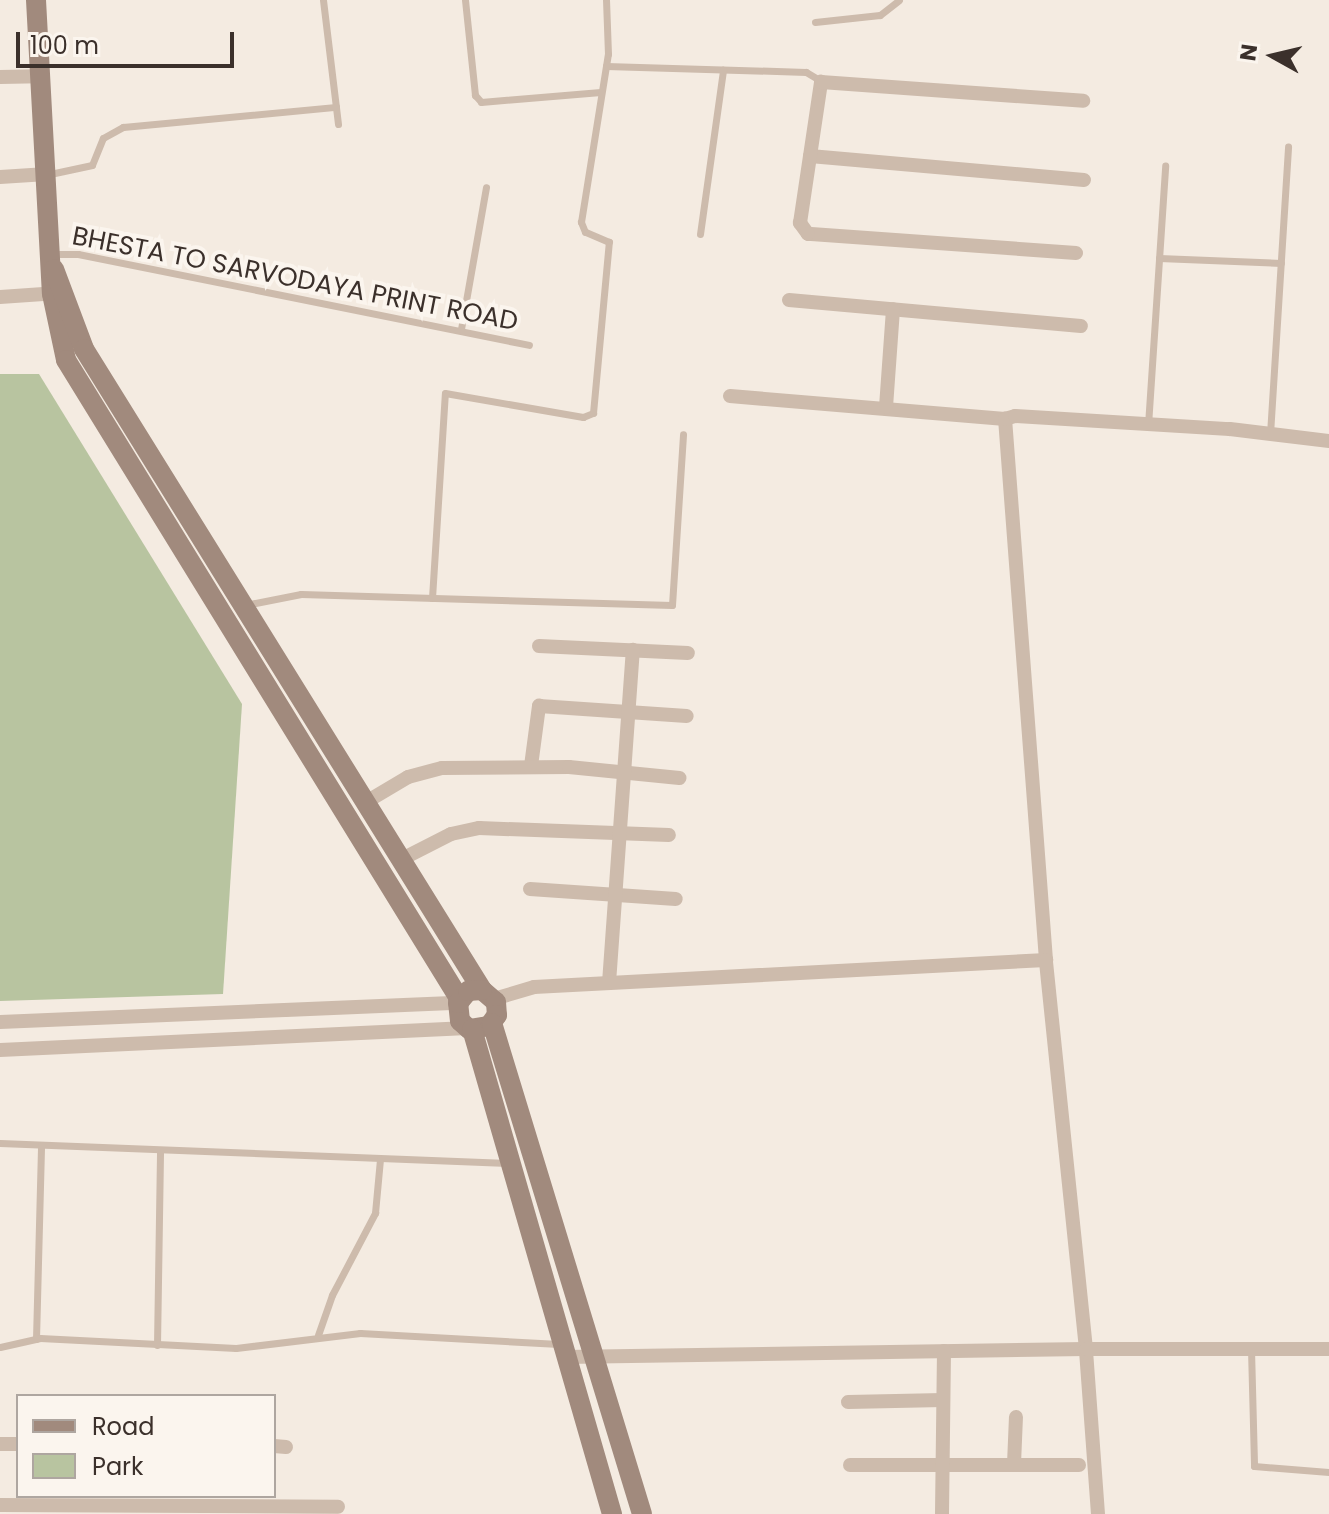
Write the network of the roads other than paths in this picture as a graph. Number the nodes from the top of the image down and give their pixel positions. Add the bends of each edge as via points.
1 (36, 0) edge
2 (323, 0) edge
3 (465, 0) edge
4 (606, 0) edge
5 (899, 0) edge
6 (815, 22) dead end
7 (606, 66) junction
8 (723, 70) junction
9 (39, 76) junction
10 (0, 77) edge
11 (821, 82) junction
12 (601, 92) junction
13 (1083, 101) dead end
14 (336, 107) junction
15 (338, 124) dead end
16 (1288, 147) dead end
17 (810, 156) junction
18 (1165, 166) dead end
19 (47, 174) junction
20 (0, 177) edge
21 (1084, 180) dead end
22 (486, 187) dead end
23 (700, 234) dead end
24 (1076, 253) dead end
25 (1159, 258) junction
26 (54, 262) junction
27 (1281, 263) junction
28 (59, 293) junction
29 (0, 297) edge
30 (789, 300) dead end
31 (893, 309) junction
32 (1081, 326) dead end
33 (461, 329) junction
34 (529, 345) dead end
35 (730, 396) dead end
36 (886, 407) junction
37 (1005, 419) junction
38 (1148, 425) junction
39 (683, 434) dead end
40 (1270, 434) junction
41 (1329, 441) edge
42 (432, 598) junction
43 (244, 605) junction
44 (539, 646) dead end
45 (633, 650) junction
46 (688, 653) dead end
47 (629, 711) junction
48 (687, 716) dead end
49 (531, 766) junction
50 (624, 772) junction
51 (679, 778) dead end
52 (366, 802) junction
53 (620, 833) junction
54 (669, 835) dead end
55 (402, 859) junction
56 (530, 889) dead end
57 (615, 894) junction
58 (676, 899) dead end
59 (1046, 960) junction
60 (609, 983) junction
61 (488, 994) junction
62 (459, 1001) junction
63 (0, 1022) edge
64 (477, 1027) junction
65 (0, 1050) edge
66 (0, 1143) edge
67 (41, 1145) junction
68 (160, 1150) junction
69 (380, 1159) junction
70 (514, 1163) junction
71 (318, 1335) junction
72 (36, 1339) junction
73 (157, 1345) junction
74 (0, 1347) edge
75 (1086, 1349) junction
76 (1251, 1349) junction
77 (1329, 1349) edge
78 (563, 1351) junction
79 (944, 1351) junction
80 (593, 1356) junction
81 (943, 1400) junction
82 (848, 1402) dead end
83 (1016, 1417) dead end
84 (1014, 1464) junction
85 (850, 1465) dead end
86 (942, 1465) junction
87 (1079, 1465) dead end
88 (1329, 1472) edge
89 (0, 1505) edge
90 (338, 1507) dead end
91 (106, 1510) edge
92 (612, 1514) edge
93 (642, 1514) edge
94 (942, 1514) edge
95 (1098, 1514) edge

1 - 9 main road
2 - 14 lane
3 - 12 lane via 475,95 481,102
4 - 7 lane
5 - 6 lane via 880,15
7 - 8 lane
7 - 12 lane
8 - 11 lane via 806,72
8 - 23 lane
9 - 10 street
9 - 19 main road
11 - 13 street
11 - 17 street
12 - 42 lane via 581,222 585,232 609,242 593,413 583,417 445,393
14 - 15 lane
14 - 19 lane via 123,127 103,138 92,165
16 - 27 lane
17 - 21 street
17 - 24 street via 800,223 808,234
18 - 25 lane
19 - 20 street
19 - 26 main road
22 - 33 lane
25 - 27 lane
25 - 38 lane
26 - 28 main road
26 - 33 lane, BHESTA TO SARVODAYA PRINT ROAD
27 - 40 lane
28 - 29 street
28 - 43 main road via 84,349
28 - 62 main road via 66,360
30 - 31 street
31 - 32 street
31 - 36 street
33 - 34 lane, BHESTA TO SARVODAYA PRINT ROAD
35 - 36 street
36 - 37 street
37 - 38 street
37 - 59 street
38 - 40 street
39 - 42 lane via 672,605
40 - 41 street
42 - 43 lane via 284,594
43 - 52 main road
44 - 45 street
45 - 46 street
45 - 47 street
47 - 48 street
47 - 49 street via 539,706
47 - 50 street
49 - 50 street
49 - 52 street via 425,770
50 - 51 street
50 - 53 street
52 - 55 main road
53 - 54 street
53 - 55 street via 465,829
53 - 57 street
55 - 61 main road
56 - 57 street
57 - 58 street
57 - 60 street
59 - 60 street
59 - 75 street
60 - 61 street
61 - 62 main road via 468,991
61 - 64 main road via 497,1015
62 - 63 street
62 - 64 main road via 460,1021
64 - 65 street
64 - 70 main road
64 - 80 main road
66 - 67 lane
67 - 68 lane
67 - 72 lane
68 - 69 lane
68 - 73 lane
69 - 70 lane
69 - 71 lane via 375,1213 332,1295
70 - 78 main road
71 - 73 lane via 236,1348
71 - 78 lane
72 - 73 lane
72 - 74 lane
75 - 76 street
75 - 79 street
75 - 95 street
76 - 77 street
76 - 88 lane via 1254,1466
78 - 80 street
78 - 92 main road
79 - 80 street
79 - 81 street
80 - 93 main road
81 - 82 street
81 - 86 street
83 - 84 street
84 - 86 street
84 - 87 street
85 - 86 street
86 - 94 street
89 - 91 street
90 - 91 street

